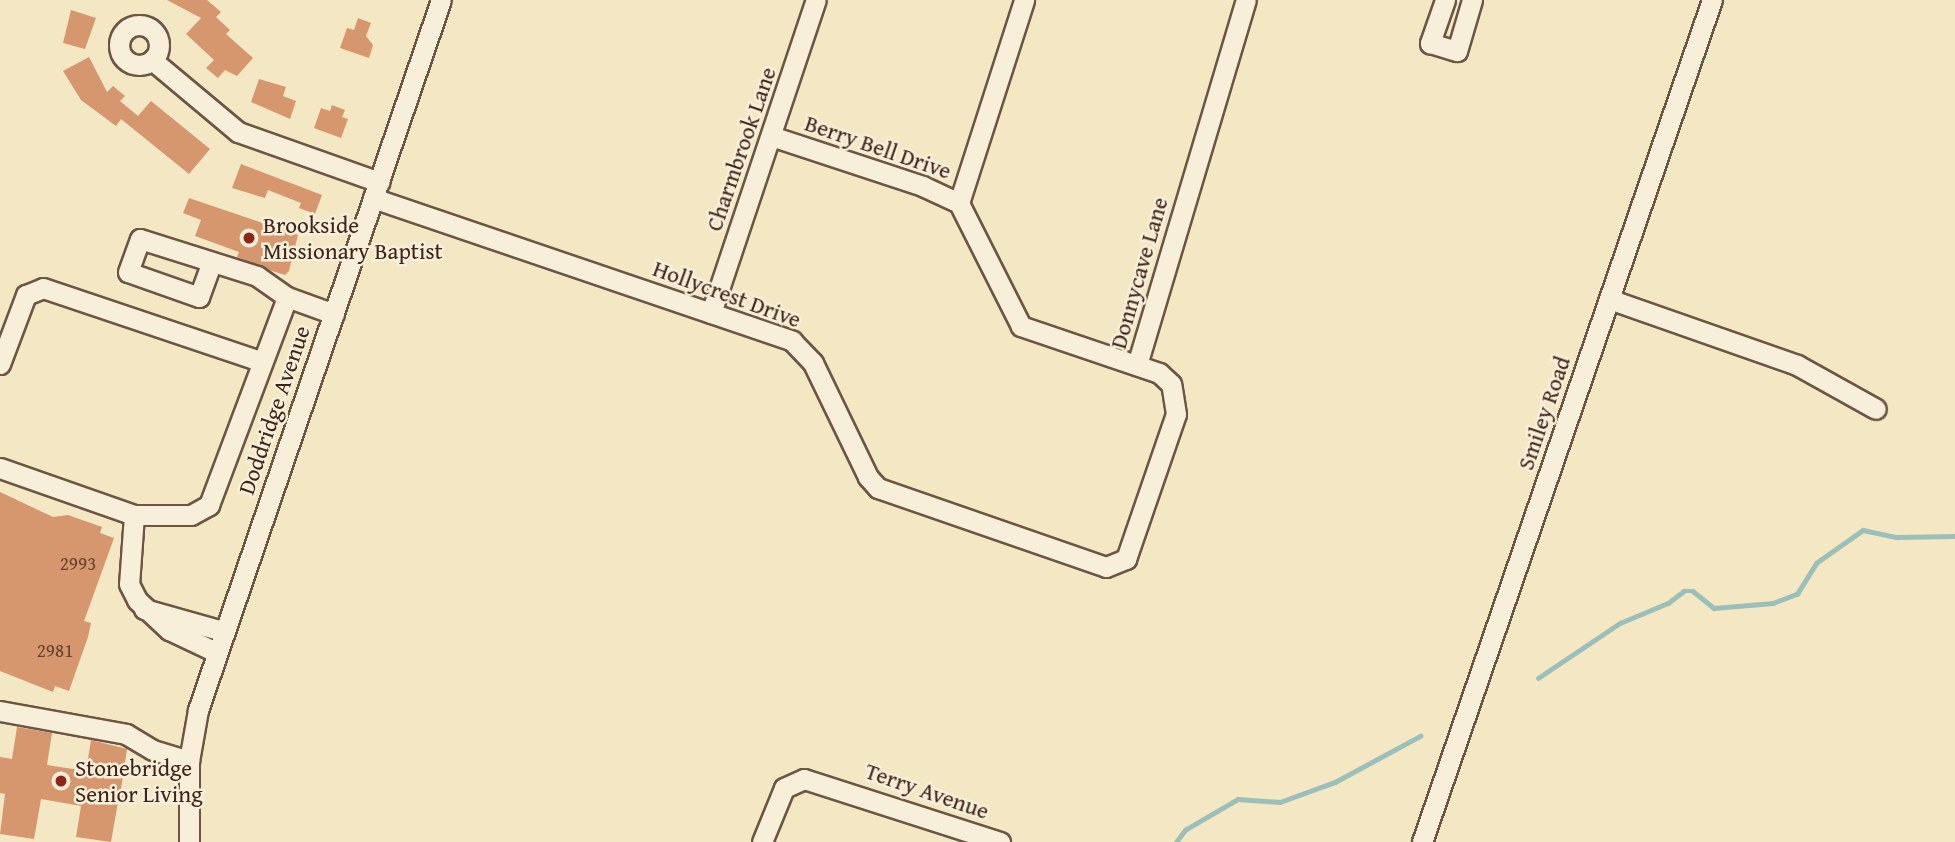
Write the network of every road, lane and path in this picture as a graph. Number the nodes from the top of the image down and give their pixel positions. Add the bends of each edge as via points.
1 (441, 0) edge
2 (816, 0) edge
3 (1024, 0) edge
4 (1246, 0) edge
5 (1445, 0) edge
6 (1472, 0) edge
7 (1712, 0) edge
8 (152, 60) dead end
9 (771, 136) junction
10 (376, 190) junction
11 (959, 203) junction
12 (211, 264) dead end
13 (287, 297) junction
14 (1609, 299) junction
15 (712, 313) junction
16 (334, 314) junction
17 (260, 361) junction
18 (0, 364) edge
19 (1138, 365) junction
20 (1876, 409) dead end
21 (0, 468) edge
22 (134, 515) junction
23 (1106, 568) joint
24 (137, 598) junction
25 (223, 631) junction
26 (216, 652) junction
27 (0, 710) edge
28 (189, 761) junction
29 (189, 842) edge
30 (762, 842) edge
31 (1000, 842) edge
32 (1422, 842) edge

1 - 10 street, Doddridge Avenue
2 - 9 street, Charmbrook Lane
3 - 11 street
4 - 19 street, Donnycave Lane
5 - 6 street via 1430,43 1457,51
7 - 14 street, Smiley Road
8 - 10 street, Hollycrest Drive via 238,132
9 - 11 street, Berry Bell Drive via 922,186
9 - 15 street, Charmbrook Lane
10 - 15 street, Hollycrest Drive
10 - 16 street, Doddridge Avenue
11 - 19 street, Berry Bell Drive via 1021,326
12 - 13 street via 257,275
13 - 16 street
13 - 17 street
14 - 20 street via 1797,365
14 - 32 street, Smiley Road
15 - 23 street, Hollycrest Drive via 778,335 804,350 878,488
16 - 25 street, Doddridge Avenue
17 - 18 street via 43,288 26,295
17 - 22 street via 208,505 191,515
19 - 23 street, Donnycave Lane via 1159,373 1171,384 1176,414 1134,542 1126,559
21 - 22 street
22 - 24 street
24 - 25 street
24 - 26 street via 169,630
25 - 26 street, Doddridge Avenue
26 - 28 street, Doddridge Avenue
27 - 28 street via 126,734 153,751
28 - 29 street, Doddridge Avenue
30 - 31 street, Terry Avenue via 775,804 793,781 804,779 838,786

